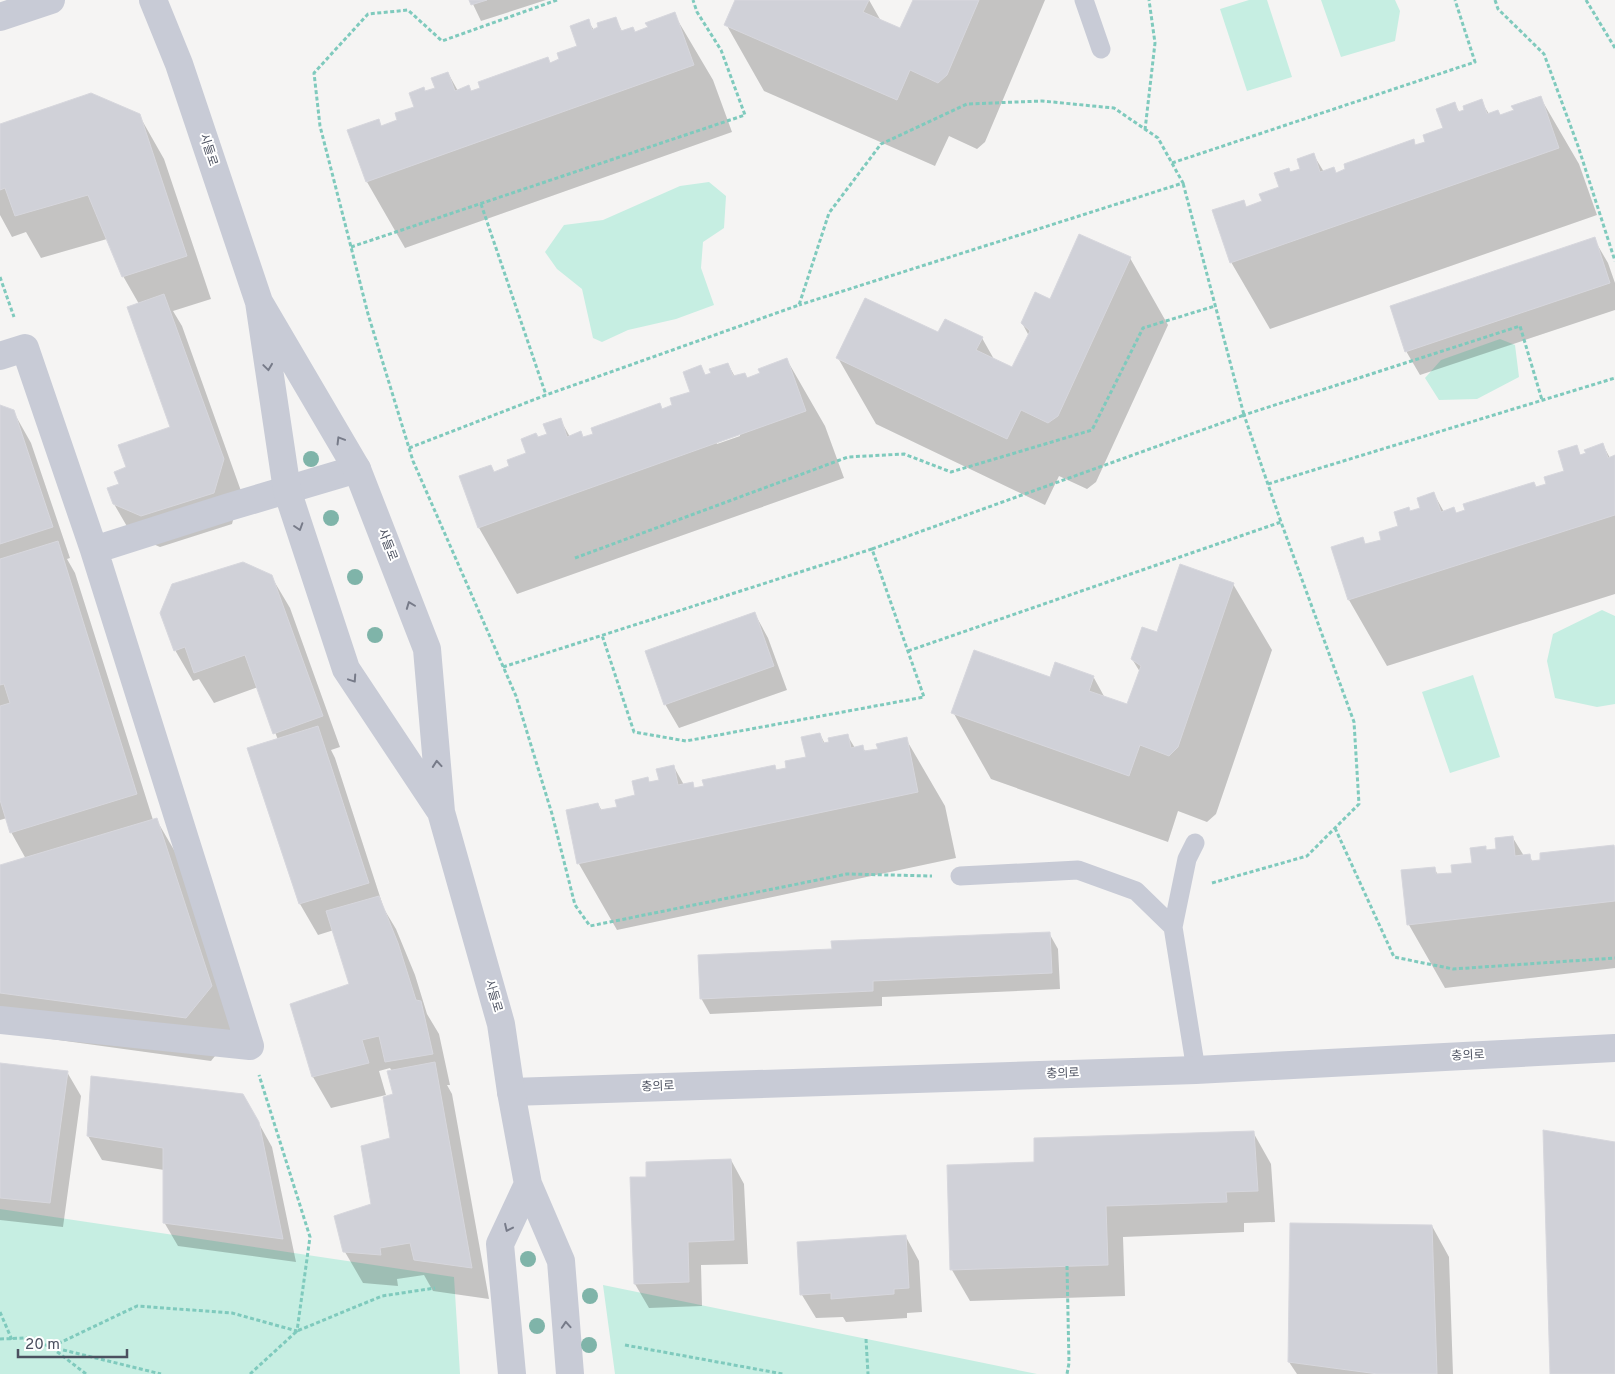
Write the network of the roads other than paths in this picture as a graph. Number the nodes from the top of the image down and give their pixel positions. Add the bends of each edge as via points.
1 (52, 0) edge
2 (153, 0) edge
3 (1084, 0) edge
4 (0, 17) edge
5 (1101, 49) dead end
6 (258, 302) junction
7 (12, 352) edge
8 (357, 469) junction
9 (287, 490) junction
10 (94, 550) junction
11 (441, 812) junction
12 (1195, 843) dead end
13 (960, 876) road end
14 (1173, 927) junction
15 (0, 1020) edge
16 (1615, 1048) edge
17 (1196, 1070) junction
18 (511, 1092) junction
19 (528, 1184) junction
20 (512, 1374) edge
21 (570, 1374) edge

1 - 4 street
2 - 6 street, 사들로 via 179,64
3 - 5 lane
8 -> 6 street, 사들로
6 -> 9 street, 사들로
7 - 10 street
8 - 9 street
11 -> 8 street, 사들로 via 427,649
9 - 10 street
9 -> 11 street, 사들로 via 346,670
10 - 15 street via 250,1046
11 - 18 street, 사들로 via 500,1024
12 - 14 lane via 1187,859
13 - 14 lane via 1078,870 1136,891
14 - 17 lane
16 - 17 street, 충의로
17 - 18 street, 충의로
18 - 19 street, 사들로
19 -> 20 street via 500,1244
21 -> 19 street, 사들로 via 561,1261

